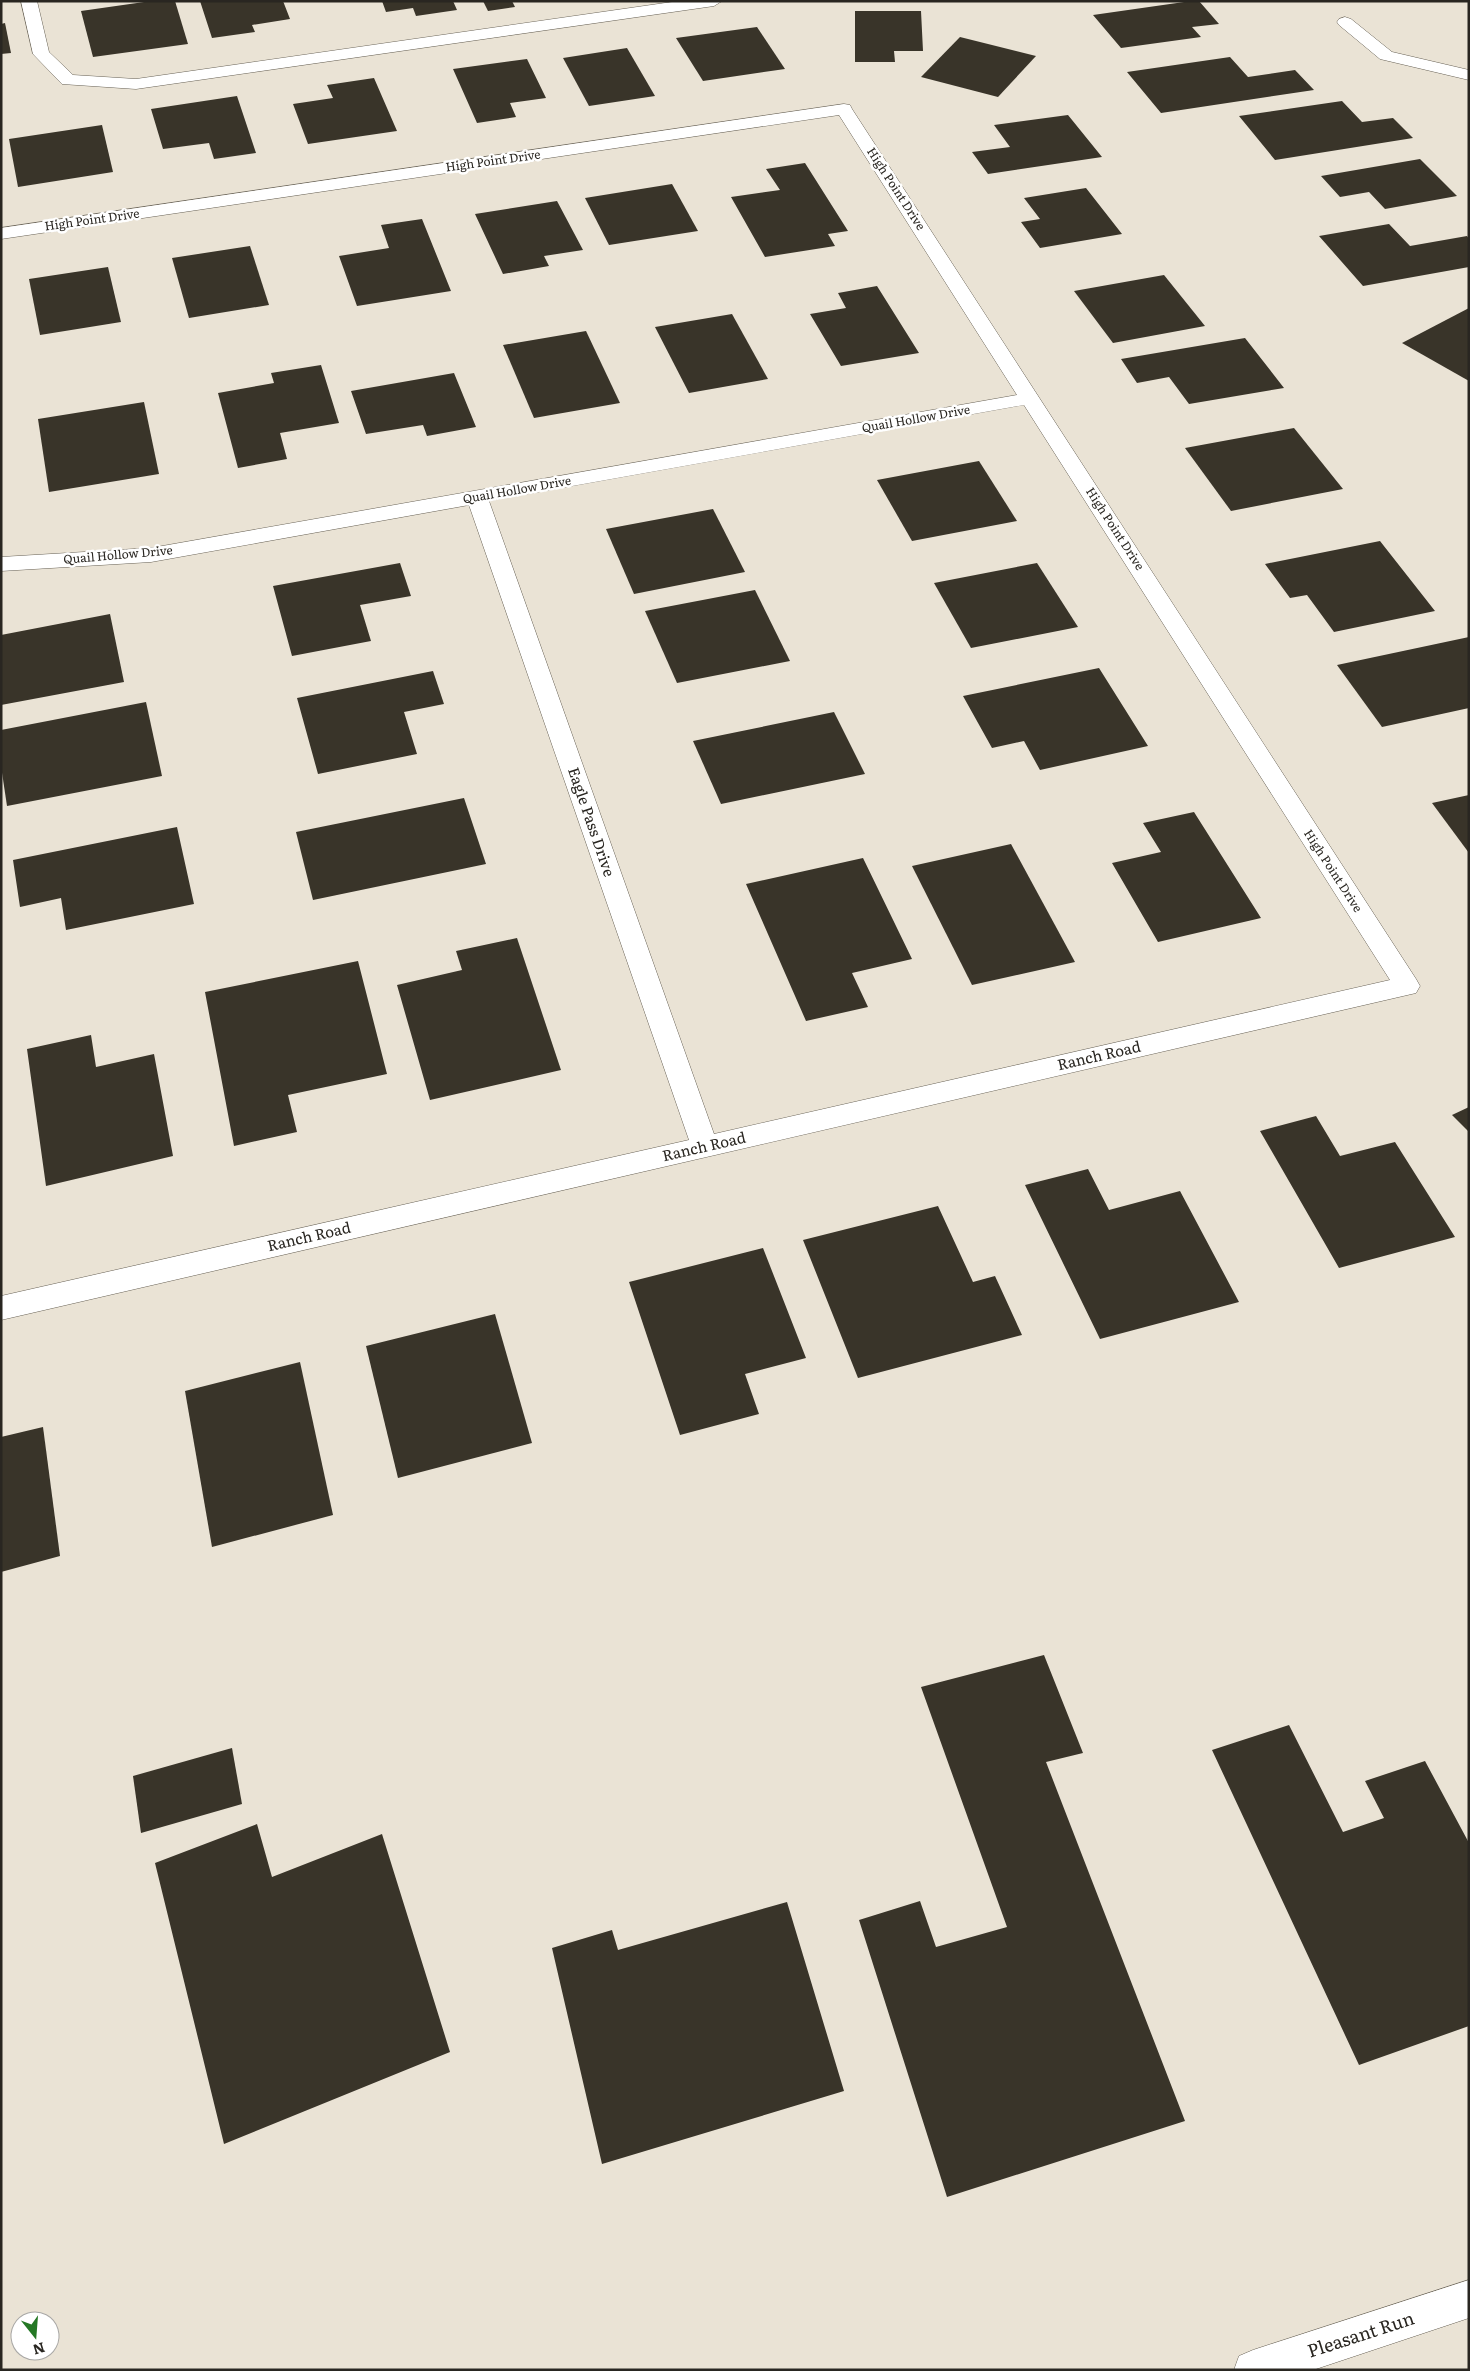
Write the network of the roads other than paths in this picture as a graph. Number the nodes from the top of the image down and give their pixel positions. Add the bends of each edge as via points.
1 (29, 1) edge
2 (714, 1) edge
3 (1344, 22) dead end
4 (1469, 75) edge
5 (1, 234) edge
6 (1031, 398) junction
7 (477, 497) junction
8 (1, 564) edge
9 (1407, 986) joint
10 (705, 1147) junction
11 (1, 1308) edge
12 (1469, 2299) edge
13 (1253, 2370) edge

1 - 2 street via 41,54 68,80 136,84
3 - 4 street via 1386,56
5 - 6 street, High Point Drive via 844,109
6 - 7 street, Quail Hollow Drive
6 - 9 street, High Point Drive
7 - 8 street, Quail Hollow Drive via 151,555
7 - 10 street, Eagle Pass Drive
9 - 10 street, Ranch Road
10 - 11 street, Ranch Road
12 - 13 street, Pleasant Run

